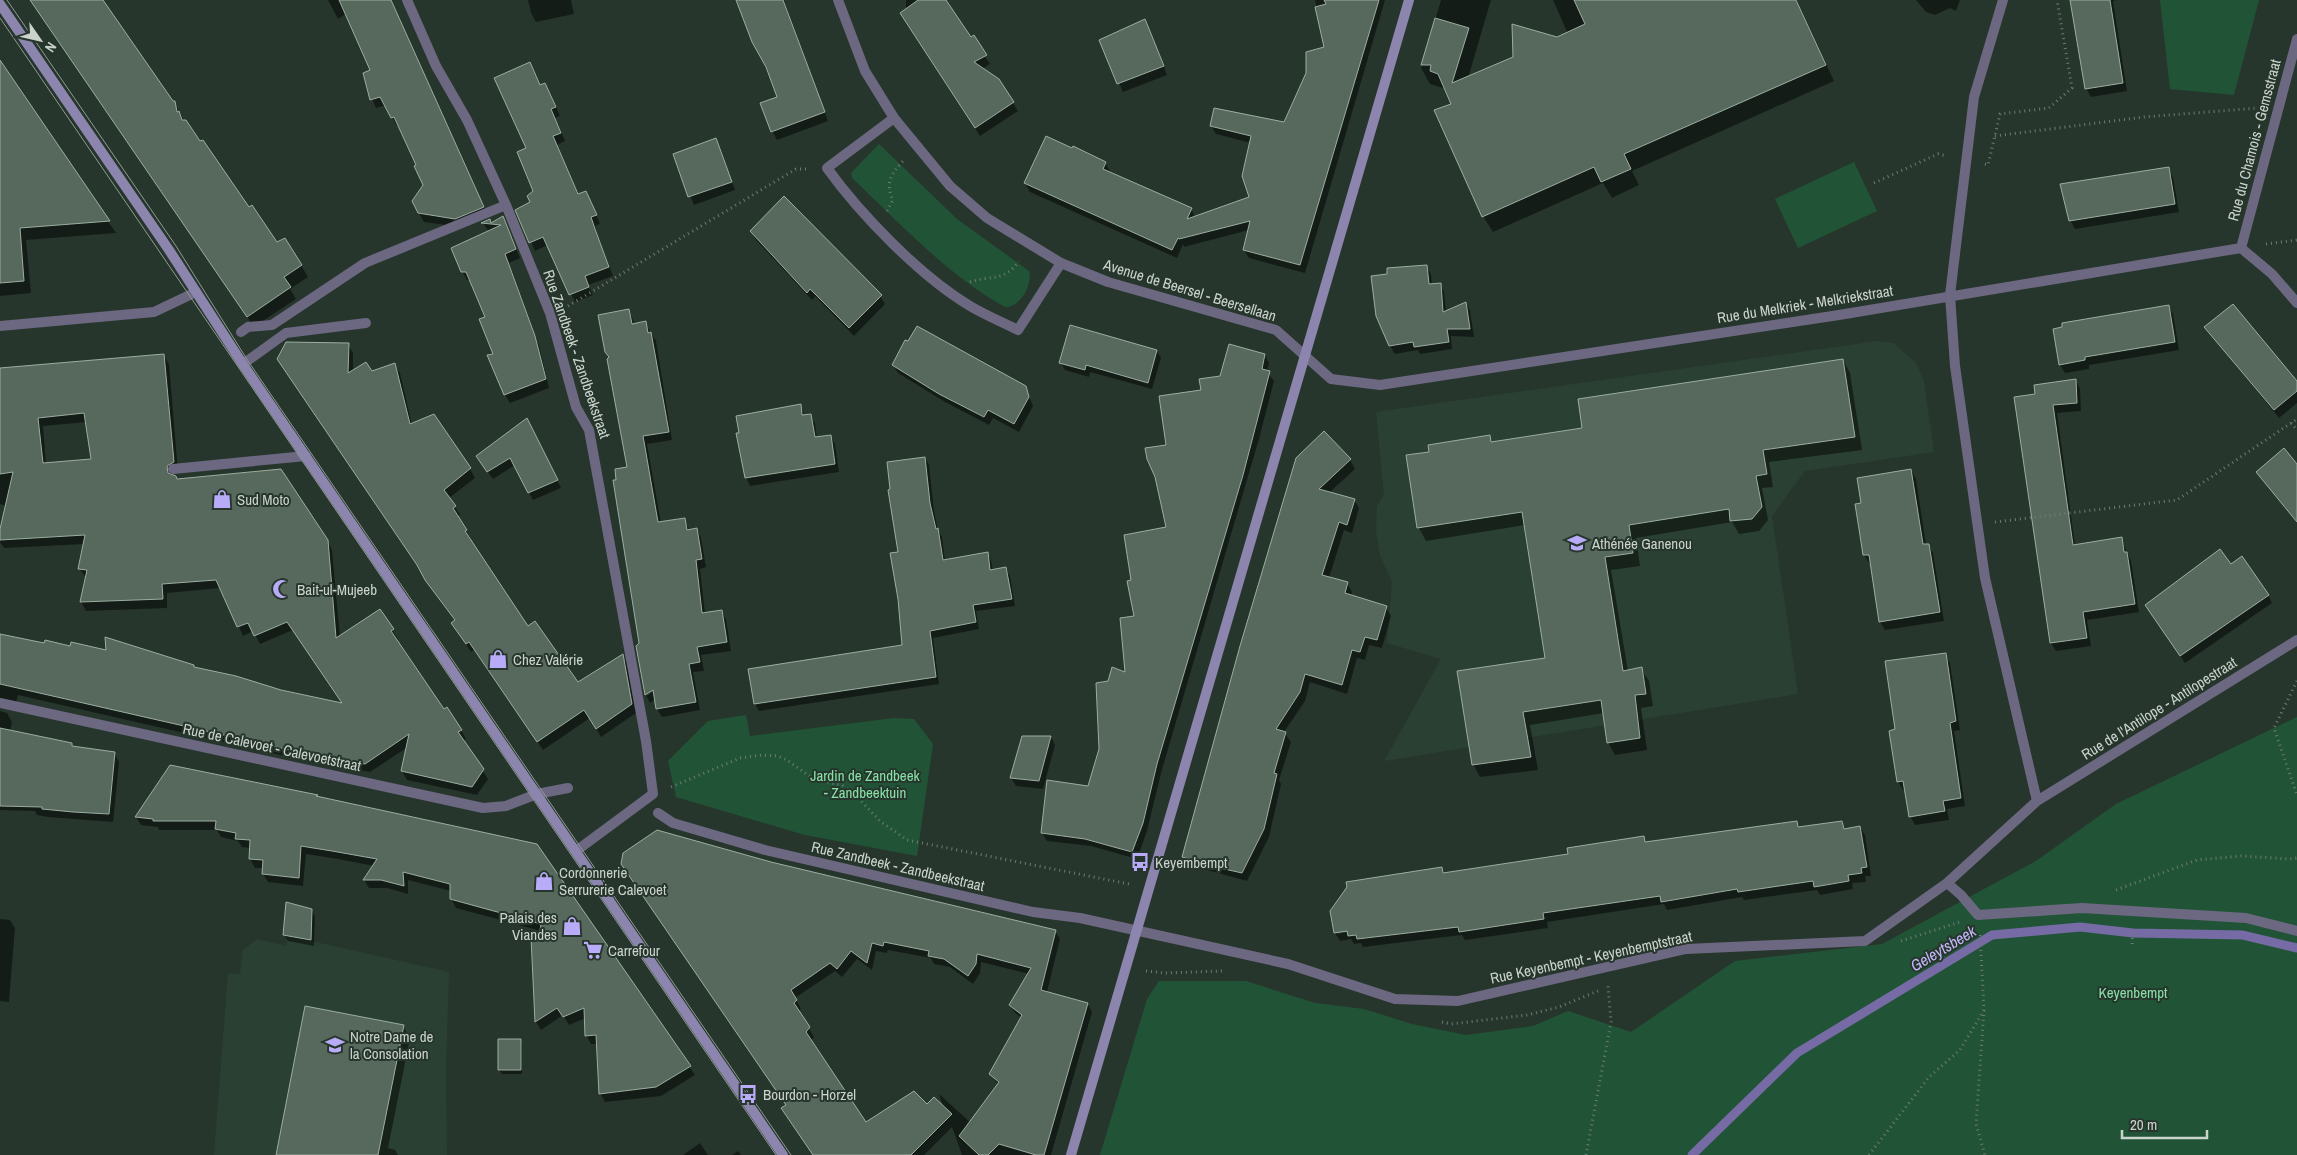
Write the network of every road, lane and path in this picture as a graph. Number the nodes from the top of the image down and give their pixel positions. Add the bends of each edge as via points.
1 (407, 0) edge
2 (838, 0) edge
3 (1409, 0) edge
4 (2003, 0) edge
5 (2057, 0) edge
6 (0, 4) edge
7 (2297, 39) edge
8 (2279, 107) junction
9 (894, 118) junction
10 (1995, 136) junction
11 (1966, 160) junction
12 (903, 161) dead end
13 (827, 168) junction
14 (1874, 183) dead end
15 (506, 205) junction
16 (885, 213) dead end
17 (2241, 248) junction
18 (1019, 260) dead end
19 (1060, 263) junction
20 (196, 292) junction
21 (955, 295) junction
22 (1950, 295) junction
23 (2297, 303) edge
24 (550, 313) junction
25 (366, 323) dead end
26 (0, 326) edge
27 (241, 332) dead end
28 (1305, 355) junction
29 (243, 364) junction
30 (2297, 419) edge
31 (2291, 423) junction
32 (2297, 430) edge
33 (306, 456) junction
34 (173, 469) dead end
35 (1977, 524) junction
36 (2297, 640) edge
37 (2297, 681) edge
38 (0, 703) edge
39 (568, 788) dead end
40 (537, 794) junction
41 (653, 794) junction
42 (2297, 795) edge
43 (2037, 801) junction
44 (658, 812) dead end
45 (576, 851) junction
46 (2297, 858) edge
47 (1947, 883) junction
48 (1129, 884) dead end
49 (2108, 893) dead end
50 (2133, 923) dead end
51 (1137, 931) junction
52 (2297, 931) edge
53 (1980, 932) dead end
54 (2132, 944) dead end
55 (1607, 968) junction
56 (1984, 1010) junction
57 (784, 1155) edge
58 (1071, 1155) edge
59 (1586, 1155) edge
60 (1869, 1155) edge
61 (1985, 1155) edge

1 - 15 street, Rue Zandbeek - Zandbeekstraat via 436,66 467,120
2 - 9 street, Avenue de Beersel - Beersellaan via 865,71
3 - 28 main road
4 - 11 street via 1974,98
5 - 10 path via 2072,88 2049,108 2000,114
6 - 20 main road
7 - 8 street, Rue du Chamois - Gemsstraat
8 - 10 path via 2144,117
8 - 17 street, Rue du Chamois - Gemsstraat
9 - 13 street
9 - 19 street, Avenue de Beersel - Beersellaan via 950,186 987,218
10 - 11 path via 1988,165
11 - 14 path via 1938,154
11 - 22 street
12 - 16 path via 890,177 888,184 892,200
13 - 21 street via 844,191 917,267
13 - 24 path via 796,169 574,303
15 - 24 street, Rue Zandbeek - Zandbeekstraat
15 - 27 street via 365,263 272,325 248,327
17 - 22 street, Rue du Melkriek - Melkriekstraat
17 - 23 street via 2272,274
18 - 21 path via 1008,274 964,284
19 - 21 street via 1018,330
19 - 28 street, Avenue de Beersel - Beersellaan via 1108,282 1276,330
20 - 26 street via 154,312
20 - 29 main road
22 - 28 street, Rue du Melkriek - Melkriekstraat via 1380,385 1331,379
22 - 35 street via 1955,366
24 - 41 street, Rue Zandbeek - Zandbeekstraat via 576,407 589,430
25 - 29 street via 286,333
28 - 51 main road
29 - 33 main road
30 - 31 path
31 - 32 path
31 - 35 path via 2177,500
33 - 34 street
33 - 40 main road
35 - 43 street via 1984,578
36 - 43 street, Rue de l'Antilope - Antilopestraat
37 - 42 path via 2274,728
38 - 40 street, Rue de Calevoet - Calevoetstraat via 482,808 506,806
39 - 40 street, Rue de Calevoet - Calevoetstraat
40 - 45 main road
41 - 45 street
41 - 48 path via 740,758 778,756 812,778 843,786 880,821 907,840
43 - 47 street, Rue de l'Antilope - Antilopestraat
44 - 51 street, Rue Zandbeek - Zandbeekstraat via 673,822 765,850 1033,912 1080,918
45 - 57 main road
46 - 49 path via 2240,856 2197,860
47 - 52 street via 1978,915 2082,908 2246,918
47 - 55 street, Rue Keyenbempt - Keyenbemptstraat via 1865,941 1686,949
50 - 54 path
51 - 55 street, Rue Keyenbempt - Keyenbemptstraat via 1288,964 1395,999 1458,1001
51 - 58 main road
53 - 56 path
55 - 59 path via 1611,1022
56 - 60 path via 1960,1050 1928,1077
56 - 61 path via 1976,1124

